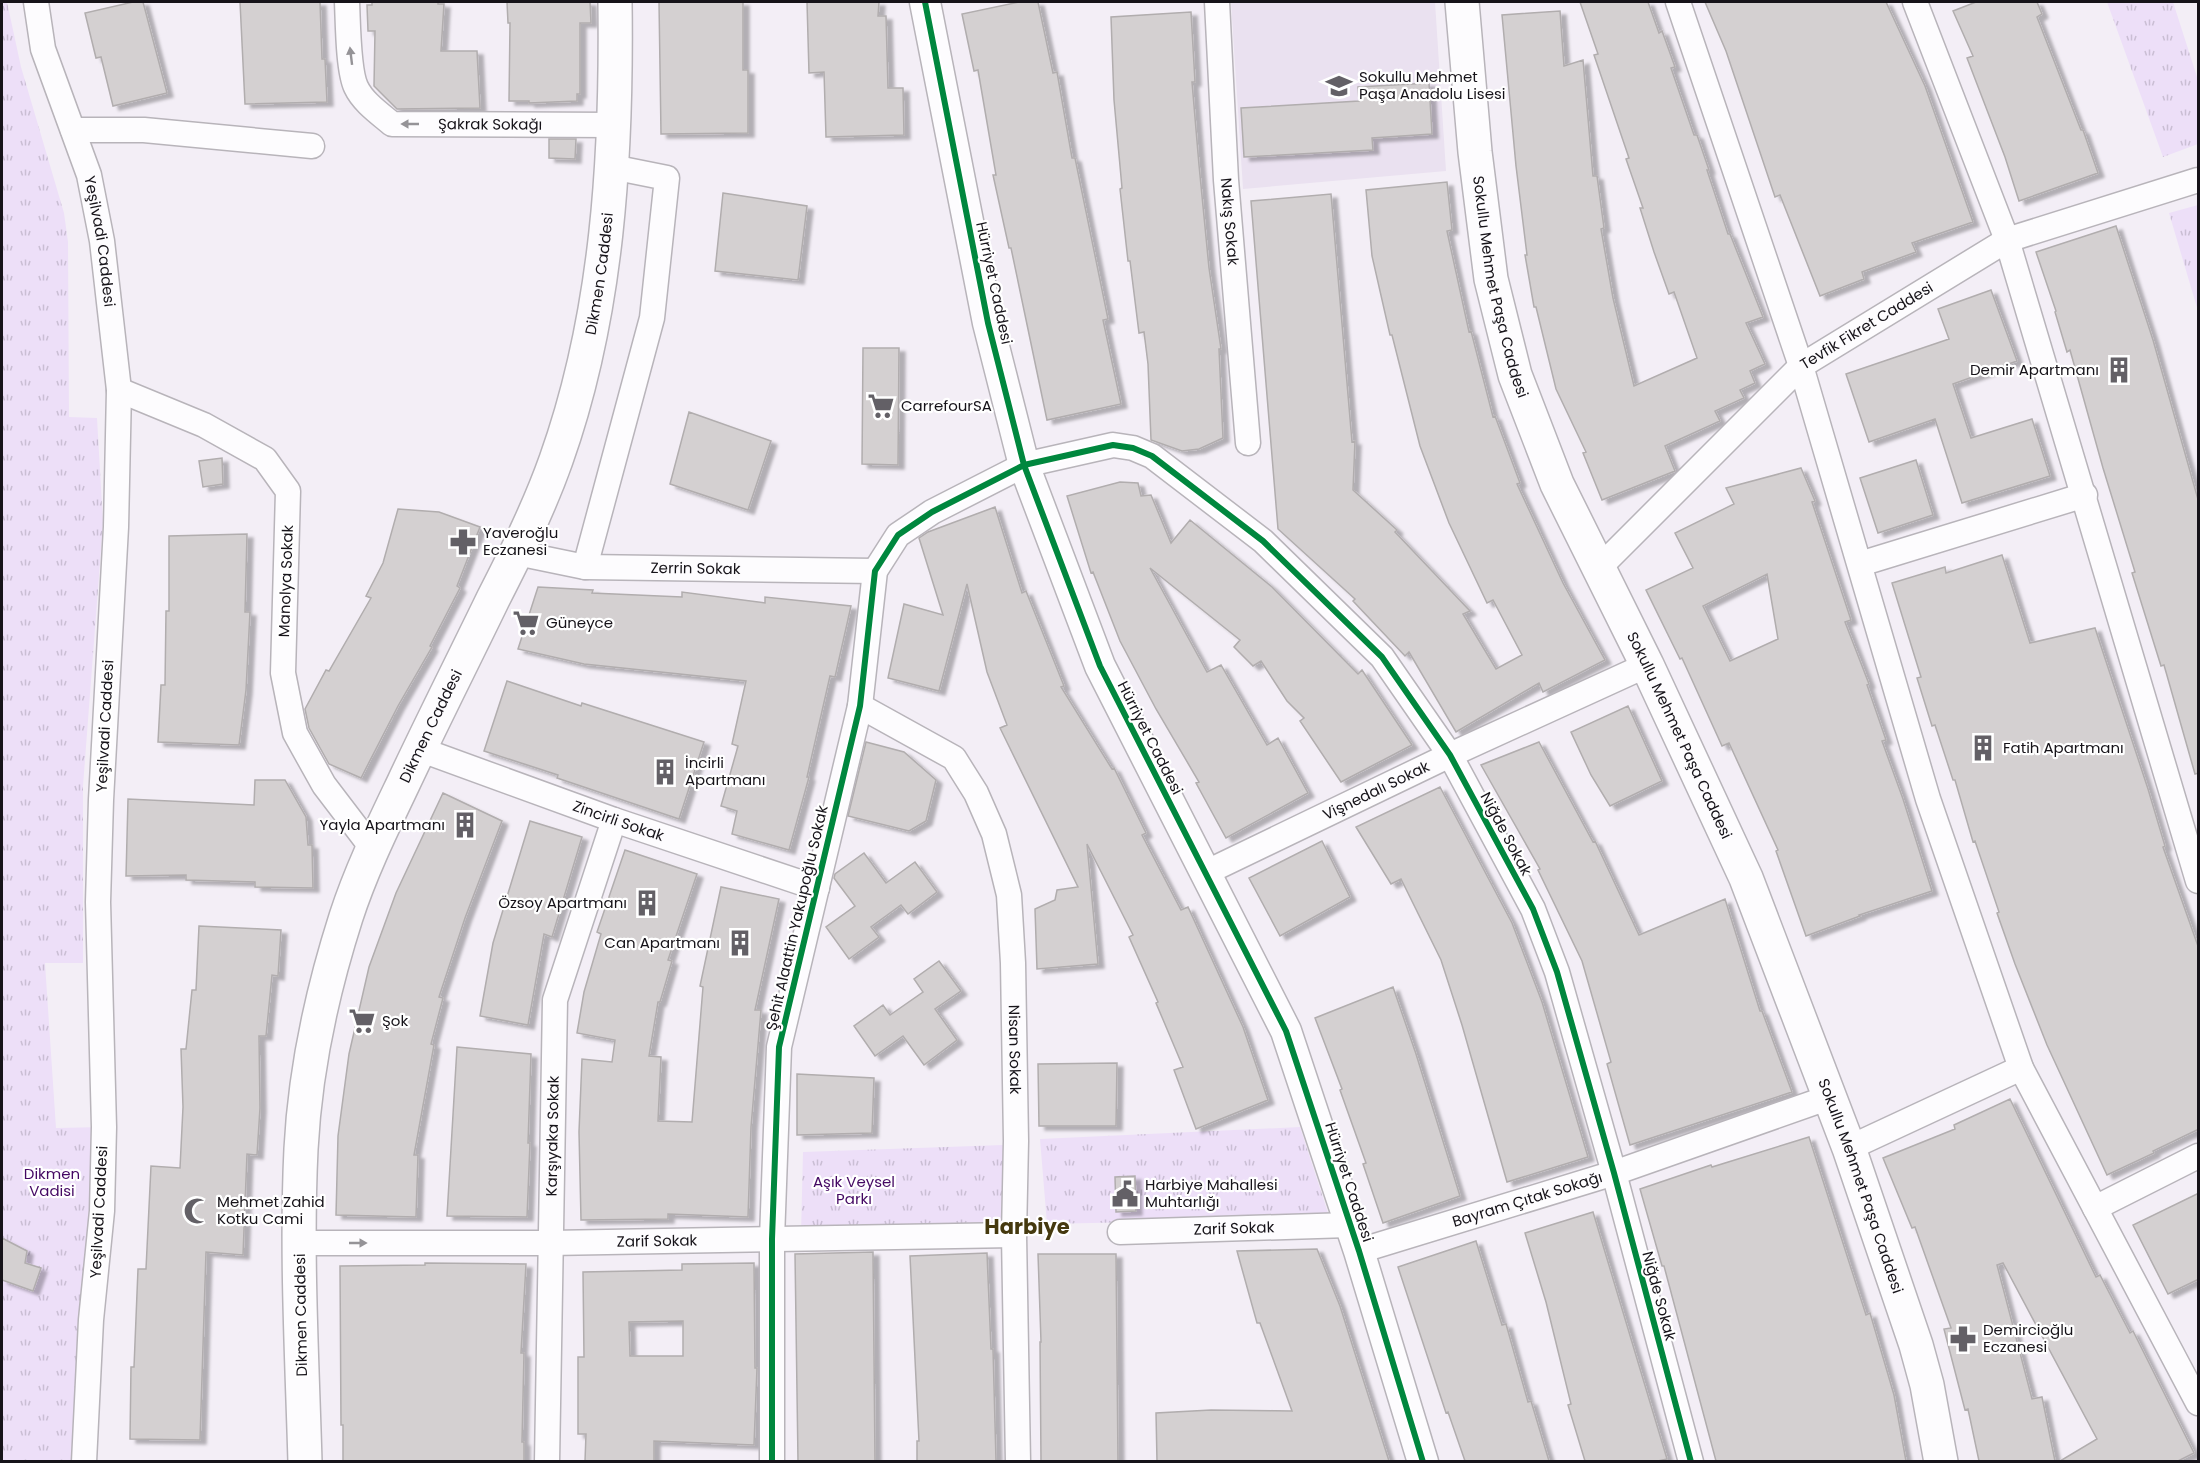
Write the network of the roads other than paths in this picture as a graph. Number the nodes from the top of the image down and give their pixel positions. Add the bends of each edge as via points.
1 (36, 2) edge
2 (346, 2) edge
3 (615, 2) edge
4 (925, 2) edge
5 (1217, 2) edge
6 (1462, 2) edge
7 (1678, 2) edge
8 (1915, 2) edge
9 (615, 125) junction
10 (73, 130) junction
11 (312, 146) dead end
12 (612, 167) junction
13 (2199, 180) edge
14 (2007, 240) junction
15 (1801, 366) junction
16 (119, 390) junction
17 (1248, 443) dead end
18 (1024, 465) junction
19 (2085, 495) junction
20 (517, 553) junction
21 (1860, 564) junction
22 (585, 567) junction
23 (1598, 569) junction
24 (875, 571) junction
25 (1647, 665) junction
26 (860, 706) junction
27 (419, 749) junction
28 (1450, 755) junction
29 (614, 820) junction
30 (372, 848) junction
31 (1205, 873) junction
32 (2199, 881) edge
33 (817, 888) junction
34 (2021, 1068) junction
35 (1830, 1097) junction
36 (1849, 1148) junction
37 (2199, 1156) edge
38 (1614, 1173) junction
39 (2095, 1208) junction
40 (1120, 1232) dead end
41 (1014, 1235) junction
42 (1354, 1238) junction
43 (772, 1239) junction
44 (300, 1243) junction
45 (550, 1243) junction
46 (2199, 1403) edge
47 (84, 1461) edge
48 (305, 1461) edge
49 (547, 1461) edge
50 (772, 1461) edge
51 (1018, 1461) edge
52 (1423, 1461) edge
53 (1691, 1461) edge
54 (1941, 1461) edge

1 - 10 street, Yeşilvadi Caddesi via 43,49
9 -> 2 street, Şakrak Sokağı via 392,124 369,106 355,86
3 - 9 main road, Dikmen Caddesi
4 - 18 street, Hürriyet Caddesi via 988,323
5 - 17 street, Nakış Sokak via 1226,180
6 - 23 main road, Sokullu Mehmet Paşa Caddesi via 1491,279 1515,375 1557,484
7 - 15 street
8 - 14 street
9 - 12 main road, Dikmen Caddesi
10 - 11 street via 144,130
10 - 16 street, Yeşilvadi Caddesi via 89,175 102,241
12 - 20 main road, Dikmen Caddesi via 598,292 585,359 555,462
12 - 22 street via 668,178 652,318
13 - 14 street, Tevfik Fikret Caddesi
14 - 15 street, Tevfik Fikret Caddesi
14 - 19 street
15 - 21 street
15 - 23 street, Tevfik Fikret Caddesi
16 - 30 street, Manolya Sokak via 204,425 266,459 288,491 283,673 295,733 324,786
16 - 47 street, Yeşilvadi Caddesi via 99,880 102,1211 91,1320
18 - 24 street, Şehit Alaattin Yakupoğlu Sokak via 932,512 898,535
18 - 28 street, Niğde Sokak via 1113,445 1152,456 1263,541 1382,657
18 - 31 street, Hürriyet Caddesi via 1100,666
19 - 21 street
19 - 32 street
20 - 22 street, Zerrin Sokak
20 - 27 main road, Dikmen Caddesi
21 - 34 street via 1928,799
22 - 24 street, Zerrin Sokak
23 - 25 main road, Sokullu Mehmet Paşa Caddesi
24 - 26 street, Şehit Alaattin Yakupoğlu Sokak
25 - 28 street, Vişnedalı Sokak
25 - 35 main road, Sokullu Mehmet Paşa Caddesi via 1746,878
26 - 33 street, Şehit Alaattin Yakupoğlu Sokak
26 - 41 street, Nisan Sokak via 954,758 976,793 994,834 1009,895 1013,963
27 - 29 street, Zincirli Sokak
27 - 30 main road, Dikmen Caddesi
28 - 31 street, Vişnedalı Sokak
28 - 38 street, Niğde Sokak via 1533,909 1557,972
29 - 33 street, Zincirli Sokak
29 - 45 street, Karşıyaka Sokak via 555,1000
30 - 44 main road, Dikmen Caddesi via 346,917 316,1029 301,1149
31 - 42 street, Hürriyet Caddesi via 1286,1031
33 - 43 street, Şehit Alaattin Yakupoğlu Sokak via 779,1047
34 - 36 street
34 - 39 street
35 - 36 main road, Sokullu Mehmet Paşa Caddesi
35 - 38 street, Bayram Çıtak Sokağı
36 - 54 main road, Sokullu Mehmet Paşa Caddesi via 1916,1345
37 - 39 street
38 - 42 street, Bayram Çıtak Sokağı
38 - 53 street, Niğde Sokak
39 - 46 street
40 - 42 street, Zarif Sokak
41 - 43 street, Zarif Sokak
41 - 51 street, Nisan Sokak
42 - 52 street, Hürriyet Caddesi
43 - 45 street, Zarif Sokak
43 - 50 street, Şehit Alaattin Yakupoğlu Sokak
44 -> 45 street, Zarif Sokak
44 - 48 main road, Dikmen Caddesi
45 - 49 street, Karşıyaka Sokak

